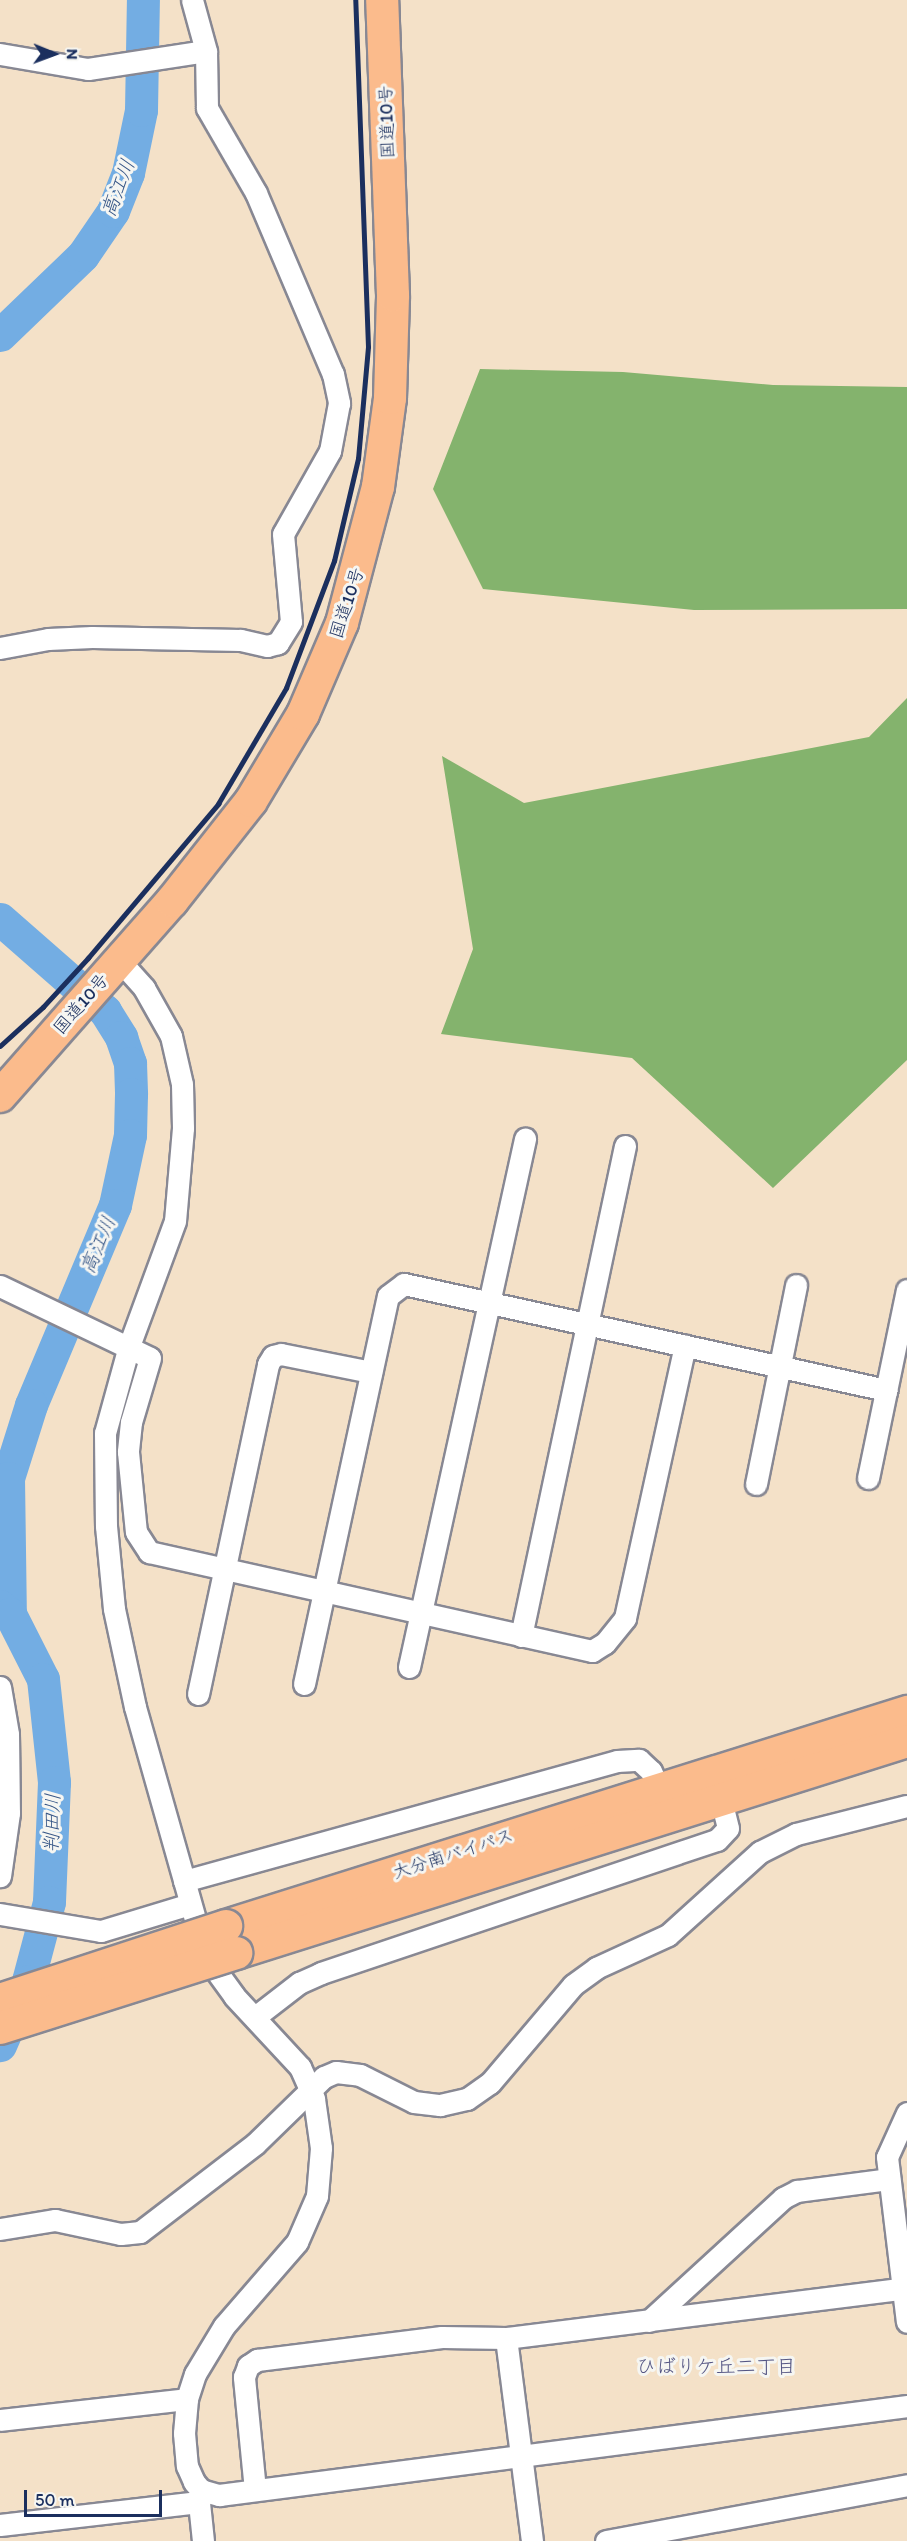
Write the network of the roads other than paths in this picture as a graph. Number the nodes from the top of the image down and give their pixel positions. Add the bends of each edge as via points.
1 (192, 0) edge
2 (382, 0) edge
3 (206, 51) junction
4 (0, 54) edge
5 (0, 648) edge
6 (111, 970) junction
7 (0, 1096) edge
8 (525, 1139) dead end
9 (625, 1146) dead end
10 (796, 1285) dead end
11 (0, 1286) edge
12 (907, 1290) edge
13 (489, 1303) junction
14 (587, 1324) junction
15 (120, 1342) junction
16 (685, 1346) junction
17 (780, 1367) junction
18 (371, 1372) junction
19 (886, 1390) junction
20 (868, 1478) dead end
21 (756, 1484) dead end
22 (224, 1571) junction
23 (324, 1593) junction
24 (420, 1613) junction
25 (520, 1636) junction
26 (409, 1667) dead end
27 (304, 1684) dead end
28 (0, 1687) edge
29 (198, 1694) dead end
30 (907, 1712) edge
31 (907, 1741) edge
32 (658, 1789) junction
33 (721, 1799) junction
34 (907, 1806) edge
35 (0, 1876) edge
36 (184, 1881) junction
37 (190, 1904) junction
38 (0, 1914) edge
39 (231, 1940) junction
40 (0, 2000) edge
41 (255, 2017) junction
42 (0, 2028) edge
43 (311, 2088) junction
44 (907, 2113) edge
45 (889, 2179) junction
46 (0, 2229) edge
47 (905, 2288) edge
48 (649, 2321) junction
49 (907, 2322) edge
50 (506, 2338) junction
51 (187, 2399) junction
52 (907, 2406) edge
53 (0, 2420) edge
54 (521, 2456) junction
55 (907, 2485) edge
56 (255, 2490) junction
57 (202, 2497) junction
58 (0, 2525) edge
59 (203, 2541) edge
60 (532, 2541) edge
61 (606, 2541) edge

1 - 3 street
2 - 6 highway, 国道10号 via 394,329 383,457 354,585 329,657 270,772 227,833
3 - 4 street via 88,69
3 - 5 street via 207,108 256,193 337,385 334,440 283,534 289,629 278,643 267,646 240,640 92,637 48,639
6 - 7 highway, 国道10号
6 - 15 street via 153,1001 171,1036 182,1094 178,1206
8 - 13 street
9 - 14 street
10 - 17 street
11 - 15 street
12 - 19 street
13 - 14 street
13 - 18 street via 404,1284 393,1290 388,1296
13 - 24 street
14 - 16 street
14 - 25 street
15 - 22 street via 147,1354 150,1360 129,1437 129,1485 138,1537 144,1548 156,1555
15 - 36 street via 105,1433 110,1578 128,1680
16 - 17 street
16 - 25 street via 625,1618 605,1643 592,1651
17 - 19 street
17 - 21 street
18 - 22 street via 281,1354 273,1356
18 - 23 street
19 - 20 street
22 - 23 street
22 - 29 street
23 - 24 street
23 - 27 street
24 - 25 street
24 - 26 street
28 - 35 street via 8,1734 9,1813
30 - 32 highway, 大分南バイパス
31 - 33 highway, 大分南バイパス
32 - 36 street via 651,1771 639,1760 617,1761
32 - 39 highway, 大分南バイパス
33 - 39 highway, 大分南バイパス
33 - 41 street via 728,1828 717,1840 321,1973 298,1983
34 - 43 street via 796,1834 760,1852 668,1935 596,1968 573,1984 550,2007 499,2074 467,2099 440,2105 414,2102 350,2072 324,2077
36 - 37 street
37 - 38 street via 114,1929 88,1929
37 - 41 street via 214,1968
39 - 40 highway, 大分南バイパス, bridge
39 - 42 highway, 大分南バイパス, bridge
41 - 43 street via 300,2067
43 - 46 street via 255,2144 140,2232 121,2234 55,2220
43 - 51 street via 321,2167 311,2214 282,2264 217,2336 195,2373
44 - 45 street via 890,2145
45 - 47 street
45 - 48 street via 797,2191 783,2198
47 - 48 street
47 - 49 street
48 - 50 street
50 - 54 street
50 - 56 street via 442,2337 252,2362 244,2377
51 - 53 street
51 - 57 street via 187,2466
52 - 54 street
54 - 56 street
54 - 60 street
55 - 61 street
56 - 57 street
57 - 58 street
57 - 59 street

